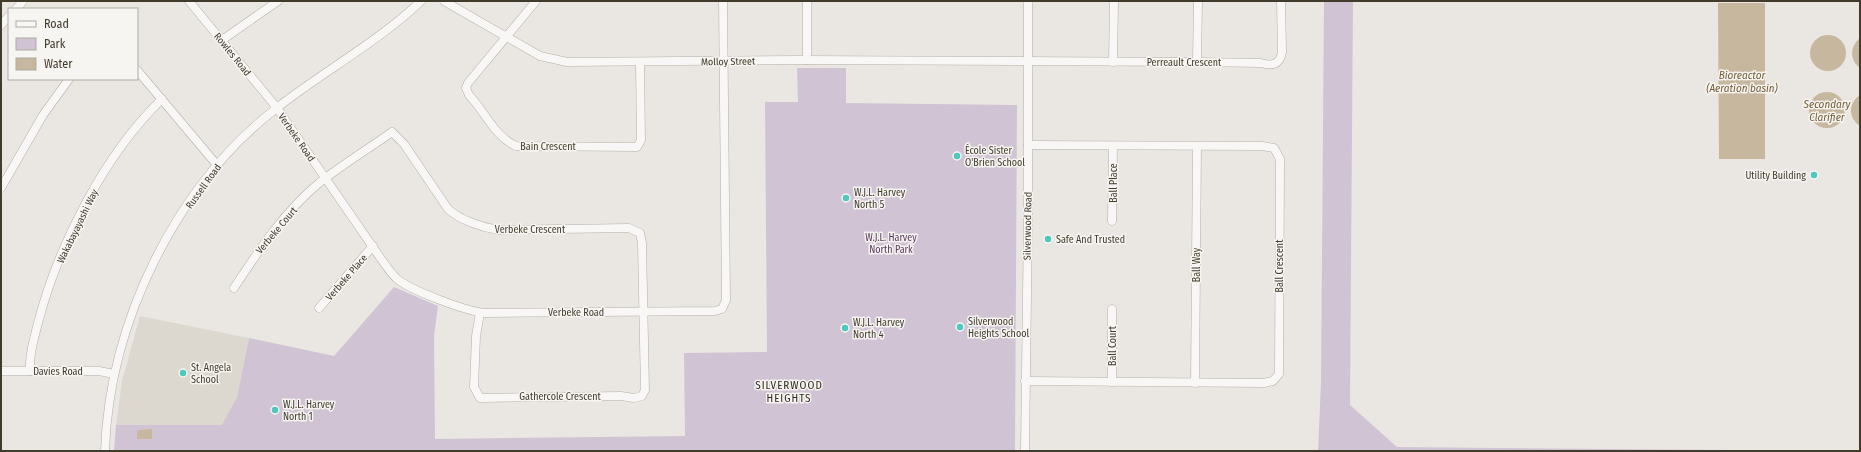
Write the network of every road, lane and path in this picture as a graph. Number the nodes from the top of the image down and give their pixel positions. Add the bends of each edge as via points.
1 (189, 1) edge
2 (278, 1) edge
3 (421, 1) edge
4 (444, 1) edge
5 (536, 1) edge
6 (723, 1) edge
7 (807, 1) edge
8 (1028, 1) edge
9 (1114, 1) edge
10 (1198, 1) edge
11 (1281, 1) edge
12 (8, 17) edge
13 (1, 25) edge
14 (506, 37) junction
15 (222, 40) junction
16 (807, 60) junction
17 (724, 61) junction
18 (1027, 61) junction
19 (640, 62) junction
20 (1114, 62) junction
21 (1197, 62) junction
22 (138, 71) edge
23 (68, 80) edge
24 (162, 100) junction
25 (277, 108) junction
26 (1028, 145) junction
27 (1113, 146) junction
28 (1197, 146) junction
29 (217, 165) junction
30 (326, 178) junction
31 (1, 188) edge
32 (1112, 221) dead end
33 (373, 246) junction
34 (234, 288) dead end
35 (319, 308) dead end
36 (1112, 309) dead end
37 (643, 312) junction
38 (480, 313) junction
39 (1, 371) edge
40 (30, 371) junction
41 (114, 374) junction
42 (1025, 381) junction
43 (1112, 382) junction
44 (1195, 383) junction
45 (106, 451) edge
46 (1024, 451) edge

1 - 15 street, Rowles Road
2 - 15 street
3 - 25 street, Russell Road via 395,24
4 - 14 street, Molloy Street
5 - 14 street
6 - 17 street
7 - 16 street
8 - 18 street, Silverwood Road
9 - 20 street
10 - 21 street
11 - 21 street, Perreault Crescent via 1282,52 1277,63 1270,65
12 - 13 street
14 - 19 street, Molloy Street via 552,60
14 - 19 street, Bain Crescent via 466,88 500,136 516,146 637,147 641,140
15 - 25 street, Rowles Road
16 - 17 street, Molloy Street
16 - 18 street, Molloy Street
17 - 19 street, Molloy Street
17 - 37 street, Verbeke Road via 726,300 722,309 715,311
18 - 20 street, Perreault Crescent
18 - 26 street, Silverwood Road
20 - 21 street, Perreault Crescent
22 - 24 street
23 - 31 street via 43,115
24 - 29 street
24 - 40 street, Wakabayayashi Way via 128,139 83,209 42,307 33,344
25 - 29 street, Russell Road
25 - 30 street, Verbeke Road
26 - 27 street, Ball Crescent
26 - 42 street, Silverwood Road
27 - 28 street, Ball Crescent
27 - 32 street, Ball Place
28 - 44 street, Ball Way
28 - 44 street, Ball Crescent via 1269,147 1274,148 1280,159 1279,374 1273,381 1264,383
29 - 41 street, Russell Road via 166,239 146,279 127,325
30 - 33 street, Verbeke Road
30 - 34 street, Verbeke Court via 281,222
30 - 37 street, Verbeke Crescent via 392,132 404,144 448,208 462,218 498,230 636,230 642,238
33 - 35 street, Verbeke Place
33 - 38 street, Verbeke Road via 401,282
36 - 43 street, Ball Court
37 - 38 street, Verbeke Road
37 - 38 street, Gathercole Crescent via 645,390 642,396 634,398 480,398 474,387 476,336
39 - 40 street, Davies Road
40 - 41 street, Davies Road via 99,371
41 - 45 street, Russell Road via 108,412
42 - 43 street, Ball Crescent
42 - 46 street, Silverwood Road
43 - 44 street, Ball Crescent

